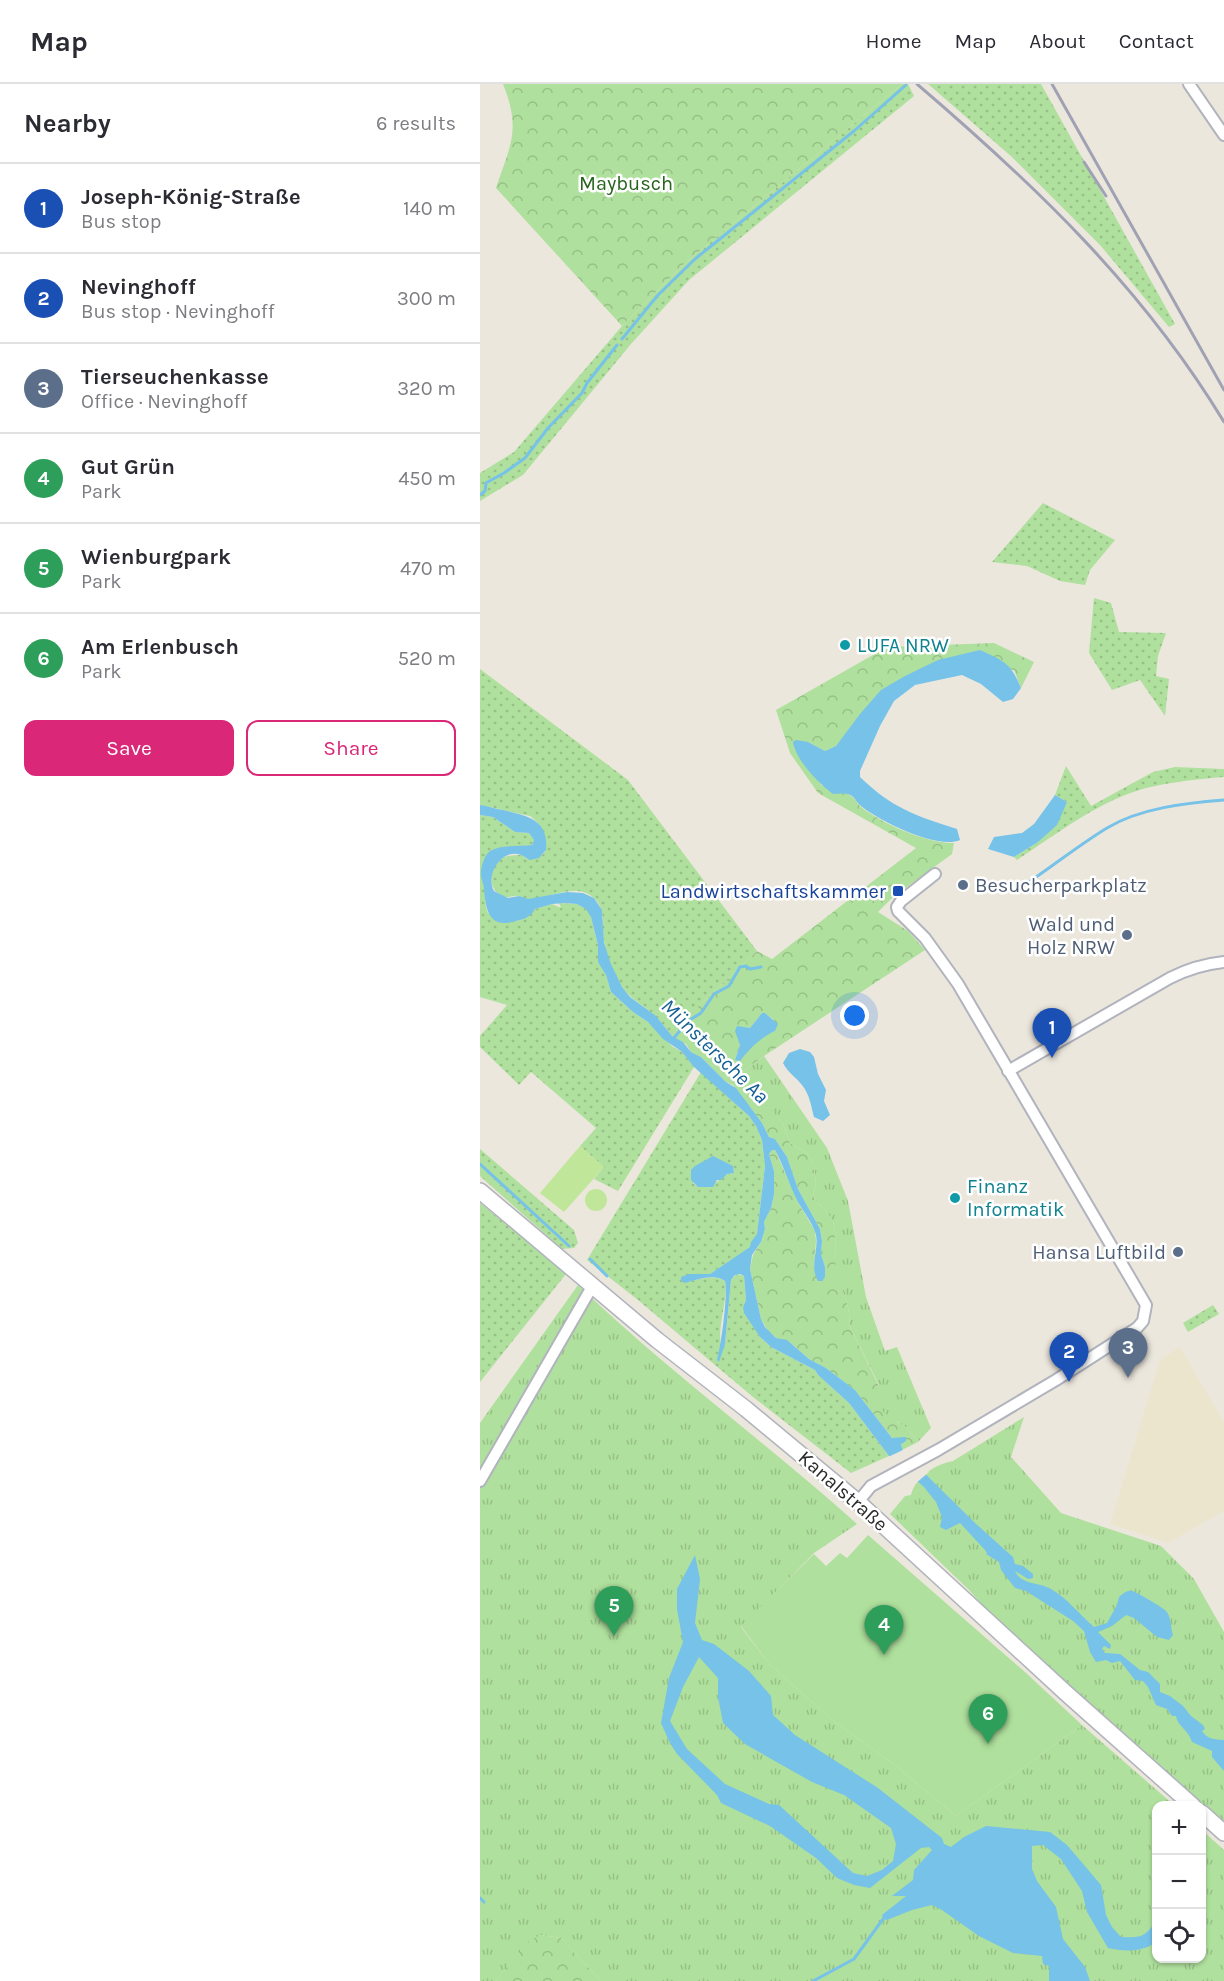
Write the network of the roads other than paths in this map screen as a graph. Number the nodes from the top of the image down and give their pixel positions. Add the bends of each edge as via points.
1 (1189, 84) edge
2 (1224, 135) edge
3 (935, 874) dead end
4 (1224, 962) edge
5 (1008, 1071) junction
6 (480, 1191) edge
7 (592, 1285) junction
8 (480, 1481) edge
9 (858, 1502) junction
10 (1187, 1801) edge
11 (1206, 1817) edge
12 (1224, 1833) edge

1 - 2 street
3 - 5 street via 901,901 898,911 935,951
4 - 5 street via 1204,964 1170,978
5 - 9 street via 1141,1295 1146,1305 1143,1321 1056,1380 871,1486
6 - 7 main road, Kanalstraße
7 - 8 street
7 - 9 main road, Kanalstraße
9 - 10 main road, Kanalstraße
11 - 12 main road

